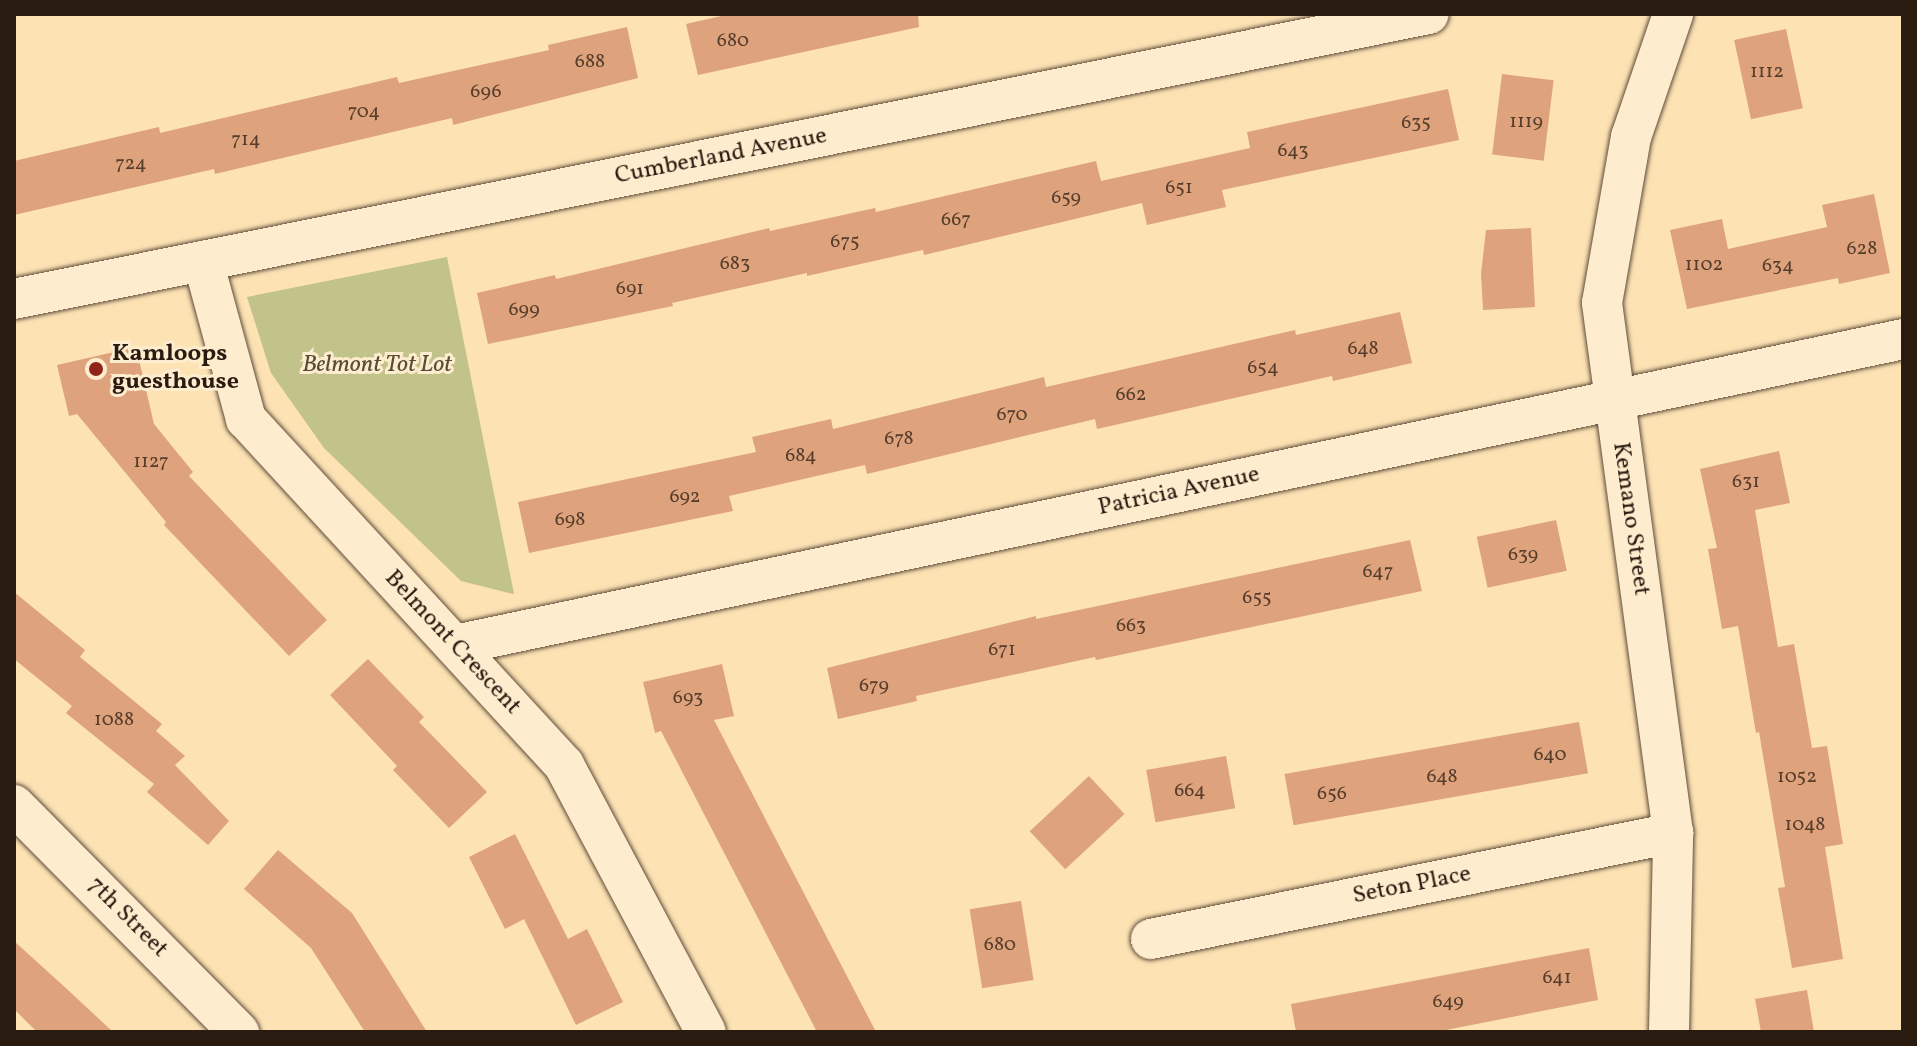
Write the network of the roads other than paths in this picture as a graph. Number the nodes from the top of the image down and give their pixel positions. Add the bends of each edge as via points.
1 (1429, 14) edge
2 (1673, 14) edge
3 (203, 261) junction
4 (14, 299) edge
5 (1903, 339) edge
6 (1614, 400) junction
7 (455, 645) junction
8 (14, 805) edge
9 (1673, 833) junction
10 (1151, 939) dead end
11 (239, 1032) edge
12 (706, 1032) edge
13 (1669, 1032) edge

1 - 3 street, Cumberland Avenue
2 - 6 street, Kemano Street via 1631,137 1602,303
3 - 4 street, Cumberland Avenue
3 - 7 street, Belmont Crescent via 246,419
5 - 6 street, Patricia Avenue
6 - 7 street, Patricia Avenue
6 - 9 street, Kemano Street
7 - 12 street, Belmont Crescent via 564,765
8 - 11 street, 7th Street
9 - 10 street, Seton Place
9 - 13 street, Kemano Street

